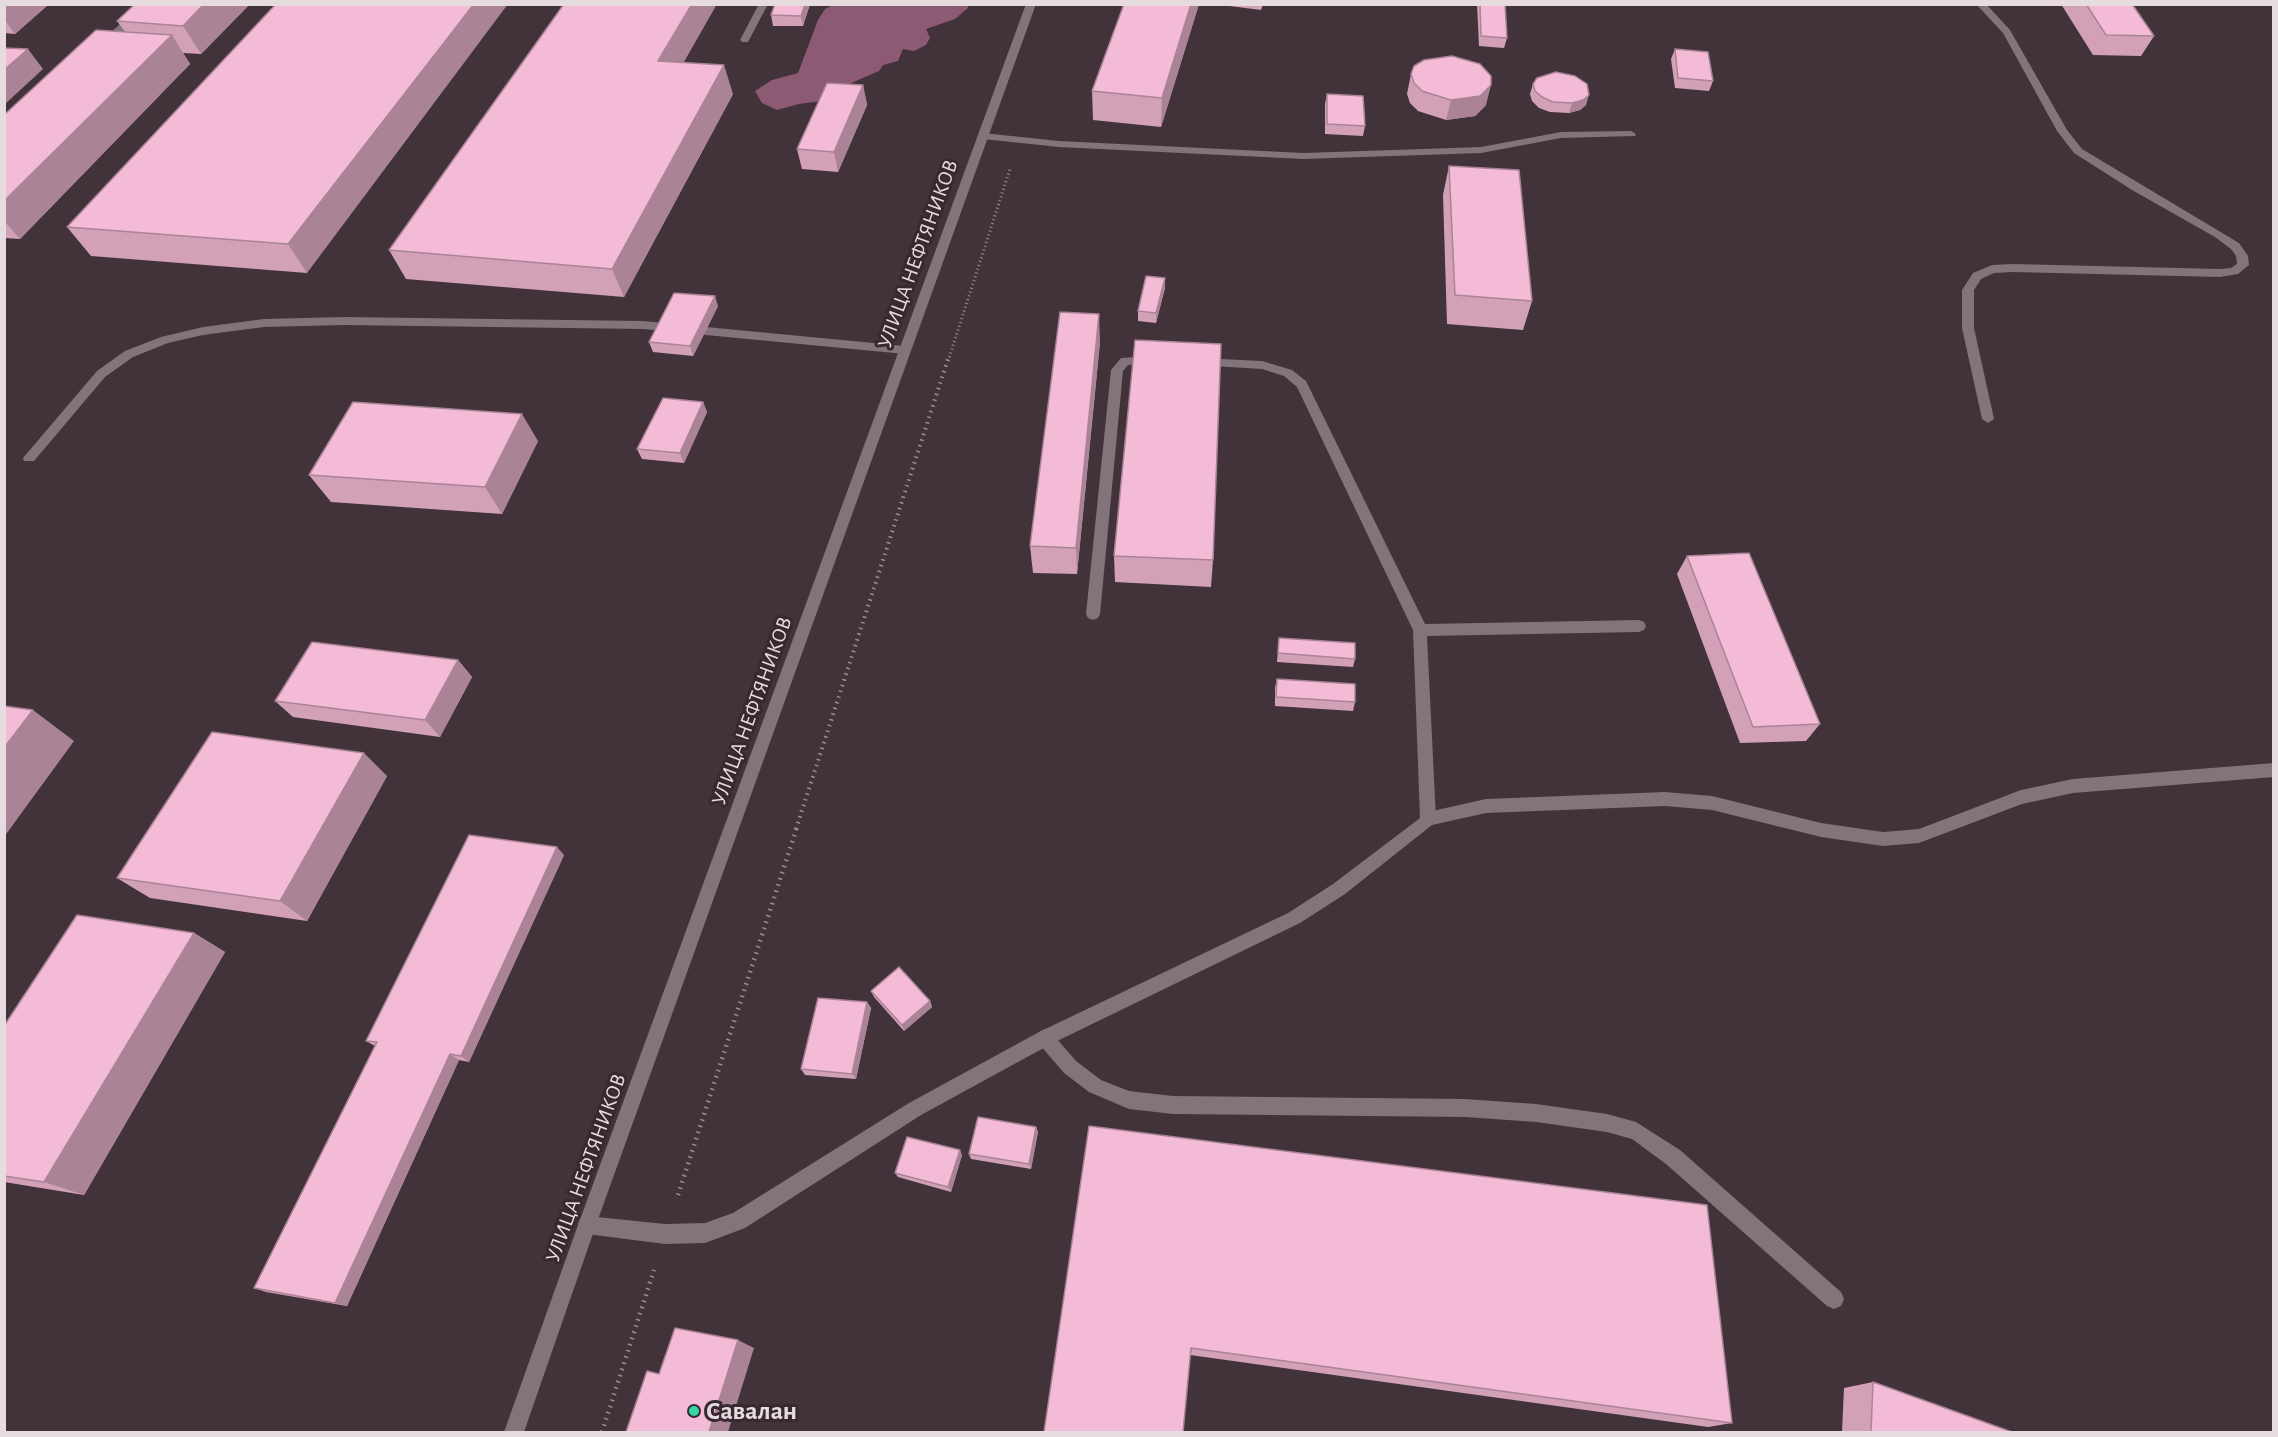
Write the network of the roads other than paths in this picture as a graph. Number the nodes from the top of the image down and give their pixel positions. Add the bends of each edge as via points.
1 (147, 4) edge
2 (764, 4) edge
3 (1031, 4) edge
4 (1980, 4) edge
5 (745, 40) dead end
6 (96, 52) edge
7 (1631, 134) dead end
8 (983, 136) junction
9 (905, 350) junction
10 (1168, 360) edge
11 (1192, 362) edge
12 (1988, 419) dead end
13 (29, 458) dead end
14 (1093, 614) dead end
15 (1639, 626) dead end
16 (1420, 630) junction
17 (2274, 770) edge
18 (1428, 819) junction
19 (1045, 1038) junction
20 (587, 1225) junction
21 (1834, 1299) dead end
22 (514, 1432) edge

1 - 6 street
2 - 5 street
3 - 8 street, УЛИЦА НЕФТЯНИКОВ
4 - 12 street via 2007,32 2062,131 2079,151 2235,246 2244,266 2220,273 2013,268 1992,269 1977,276 1968,290 1968,328
7 - 8 street via 1561,135 1481,150 1304,156
8 - 9 street, УЛИЦА НЕФТЯНИКОВ
9 - 13 street via 642,325 264,323 203,331 129,354 101,374
9 - 20 street, УЛИЦА НЕФТЯНИКОВ
10 - 14 street via 1133,359 1120,364 1117,370
11 - 16 street via 1262,364 1288,373 1302,384
15 - 16 street
16 - 18 street
17 - 18 street via 2073,786 2021,797 1919,836 1883,839 1821,830 1712,803 1665,799 1486,806
18 - 19 street via 1339,889 1294,918
19 - 20 street via 915,1108 738,1221 705,1233 665,1234
19 - 21 street via 1070,1067 1095,1086 1130,1100 1173,1105 1465,1108 1536,1113 1636,1131 1673,1156
20 - 22 street, УЛИЦА НЕФТЯНИКОВ

